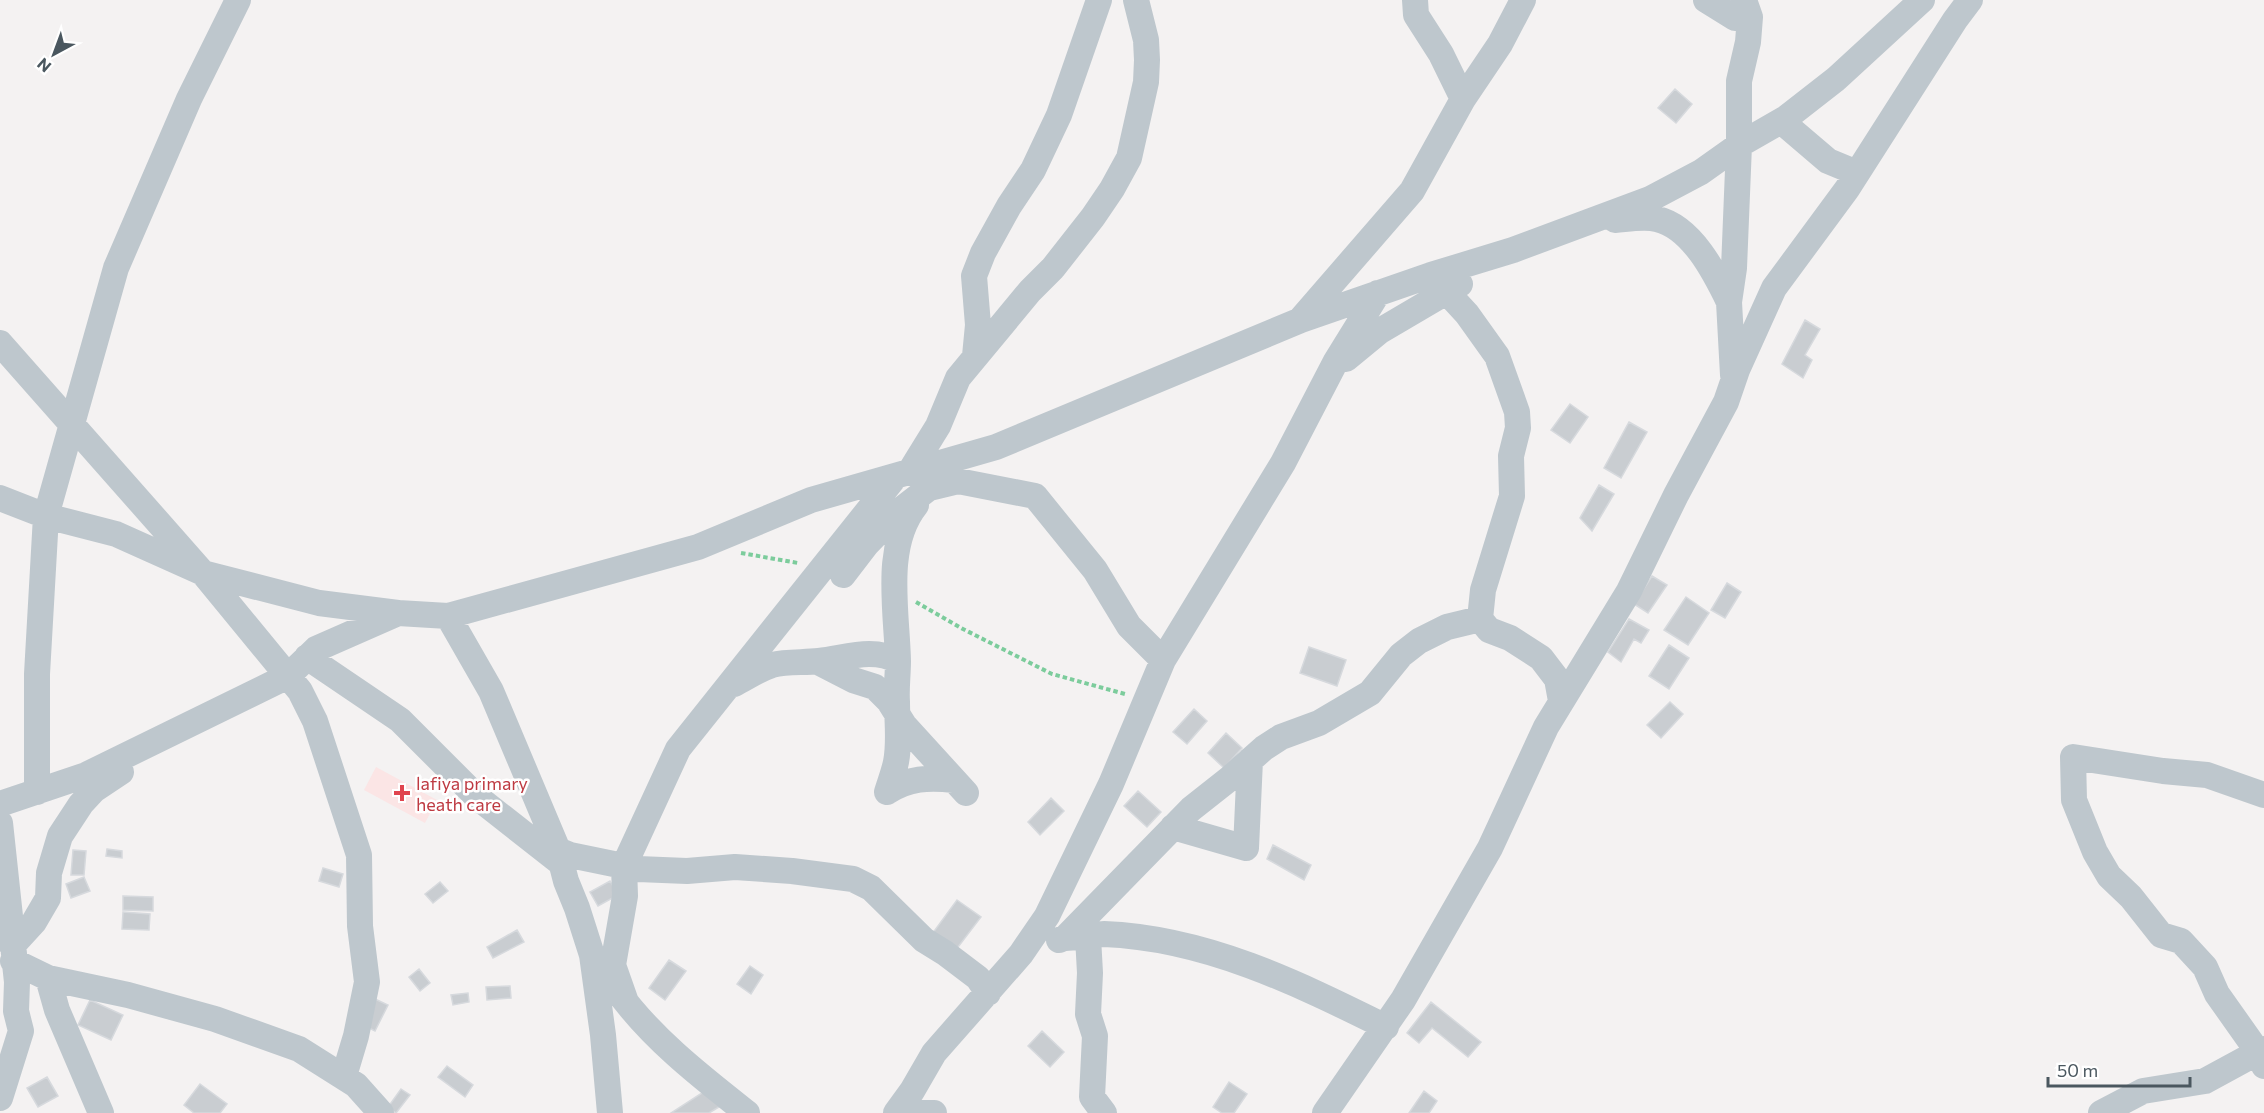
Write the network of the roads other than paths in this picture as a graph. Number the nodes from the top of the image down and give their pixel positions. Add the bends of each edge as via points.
1 (238, 0) edge
2 (1099, 0) edge
3 (1136, 0) edge
4 (1415, 0) edge
5 (1523, 0) edge
6 (1706, 0) edge
7 (1922, 0) edge
8 (1970, 0) edge
9 (1747, 8) edge
10 (1463, 99) junction
11 (1781, 121) junction
12 (1739, 145) junction
13 (1857, 173) junction
14 (1593, 221) junction
15 (1439, 284) junction
16 (1378, 293) junction
17 (1729, 302) junction
18 (1301, 320) junction
19 (0, 343) edge
20 (975, 356) junction
21 (1734, 378) junction
22 (1322, 387) junction
23 (72, 426) junction
24 (911, 479) junction
25 (0, 498) edge
26 (46, 516) junction
27 (832, 572) junction
28 (203, 573) junction
29 (398, 613) junction
30 (448, 616) junction
31 (1480, 619) junction
32 (307, 657) junction
33 (1163, 660) junction
34 (898, 661) junction
35 (818, 662) junction
36 (288, 676) junction
37 (729, 686) junction
38 (1561, 701) junction
39 (897, 714) junction
40 (184, 727) junction
41 (1250, 760) junction
42 (37, 792) junction
43 (2264, 795) edge
44 (0, 804) edge
45 (0, 823) edge
46 (1173, 827) junction
47 (559, 856) junction
48 (624, 866) junction
49 (1077, 937) junction
50 (13, 954) junction
51 (1021, 954) junction
52 (592, 955) junction
53 (48, 978) junction
54 (988, 993) junction
55 (626, 1002) junction
56 (1386, 1027) junction
57 (2262, 1056) edge
58 (344, 1076) junction
59 (0, 1098) edge
60 (2108, 1109) edge
61 (102, 1113) edge
62 (381, 1113) edge
63 (610, 1113) edge
64 (747, 1113) edge
65 (896, 1113) edge
66 (934, 1113) edge
67 (1104, 1113) edge
68 (1325, 1113) edge
69 (2140, 1113) edge

1 - 23 street via 189,99 116,268
2 - 20 street via 1059,115 974,276 978,325
3 - 20 street via 1147,60 1129,159 1112,189 1053,268
4 - 10 street via 1416,15
5 - 10 street via 1500,44
6 - 9 street via 1735,18
7 - 11 street via 1836,80
8 - 13 street
9 - 12 street via 1748,42 1739,81
10 - 18 street via 1412,191
11 - 12 street
11 - 13 street via 1828,161
12 - 14 street via 1660,194
12 - 17 street
13 - 21 street via 1774,288
14 - 15 street via 1513,250
14 - 17 street via 1656,219 1672,226 1694,244
15 - 16 street
15 - 22 street via 1348,357
15 - 31 street via 1497,356 1518,428 1511,456 1512,496 1483,590
16 - 18 street
16 - 22 street
17 - 21 street
18 - 24 street
19 - 23 street
20 - 24 street via 958,378
21 - 38 street via 1726,402 1629,591
22 - 33 street via 1283,463
23 - 26 street
23 - 28 street
24 - 27 street
24 - 27 street via 898,512
24 - 30 street via 811,500 698,547
24 - 33 street via 958,481 1035,496 1095,570 1129,626
24 - 34 street via 911,511 896,557
25 - 26 street
26 - 28 street via 116,534
26 - 42 street via 37,674
27 - 37 street
28 - 29 street via 319,603
28 - 36 street
29 - 30 street
29 - 32 street via 316,649
30 - 47 street via 491,691
31 - 38 street via 1489,630 1541,658 1557,679
31 - 41 street via 1447,627 1419,641 1401,655 1370,693 1319,723 1281,737
32 - 36 street
32 - 47 street via 400,720 477,797
33 - 51 street via 1077,858 1047,916
34 - 35 street via 890,656 857,654
34 - 39 street
35 - 37 street via 772,665
35 - 39 street via 875,687
36 - 40 street
36 - 58 street via 315,721 360,855 360,926 367,982
37 - 48 street via 678,749
38 - 56 street via 1490,848
39 - 39 street via 896,762 886,792 908,781 941,778 960,786
40 - 42 street via 86,775
40 - 50 street via 94,790 81,804 60,836 48,897
41 - 46 street
41 - 46 street via 1246,848
42 - 44 street
43 - 57 street via 2207,775 2073,757 2074,800 2109,876 2161,935 2181,941 2205,967 2217,994
45 - 50 street
46 - 49 street
47 - 48 street
47 - 52 street
48 - 54 street via 663,871 746,868 853,879 871,888 924,940 978,978
48 - 55 street via 625,896 613,965
49 - 51 street
49 - 56 street via 1102,934 1153,939 1244,962
49 - 67 street via 1090,973 1088,1014 1095,1036 1092,1097
50 - 53 street
50 - 59 street via 21,1031
51 - 54 street
52 - 55 street
52 - 63 street
53 - 58 street via 215,1019 299,1049
53 - 61 street via 57,1010
54 - 65 street via 934,1053
55 - 64 street via 667,1046
56 - 68 street
57 - 60 street via 2205,1081 2143,1091
58 - 62 street
60 - 69 street
65 - 66 street

